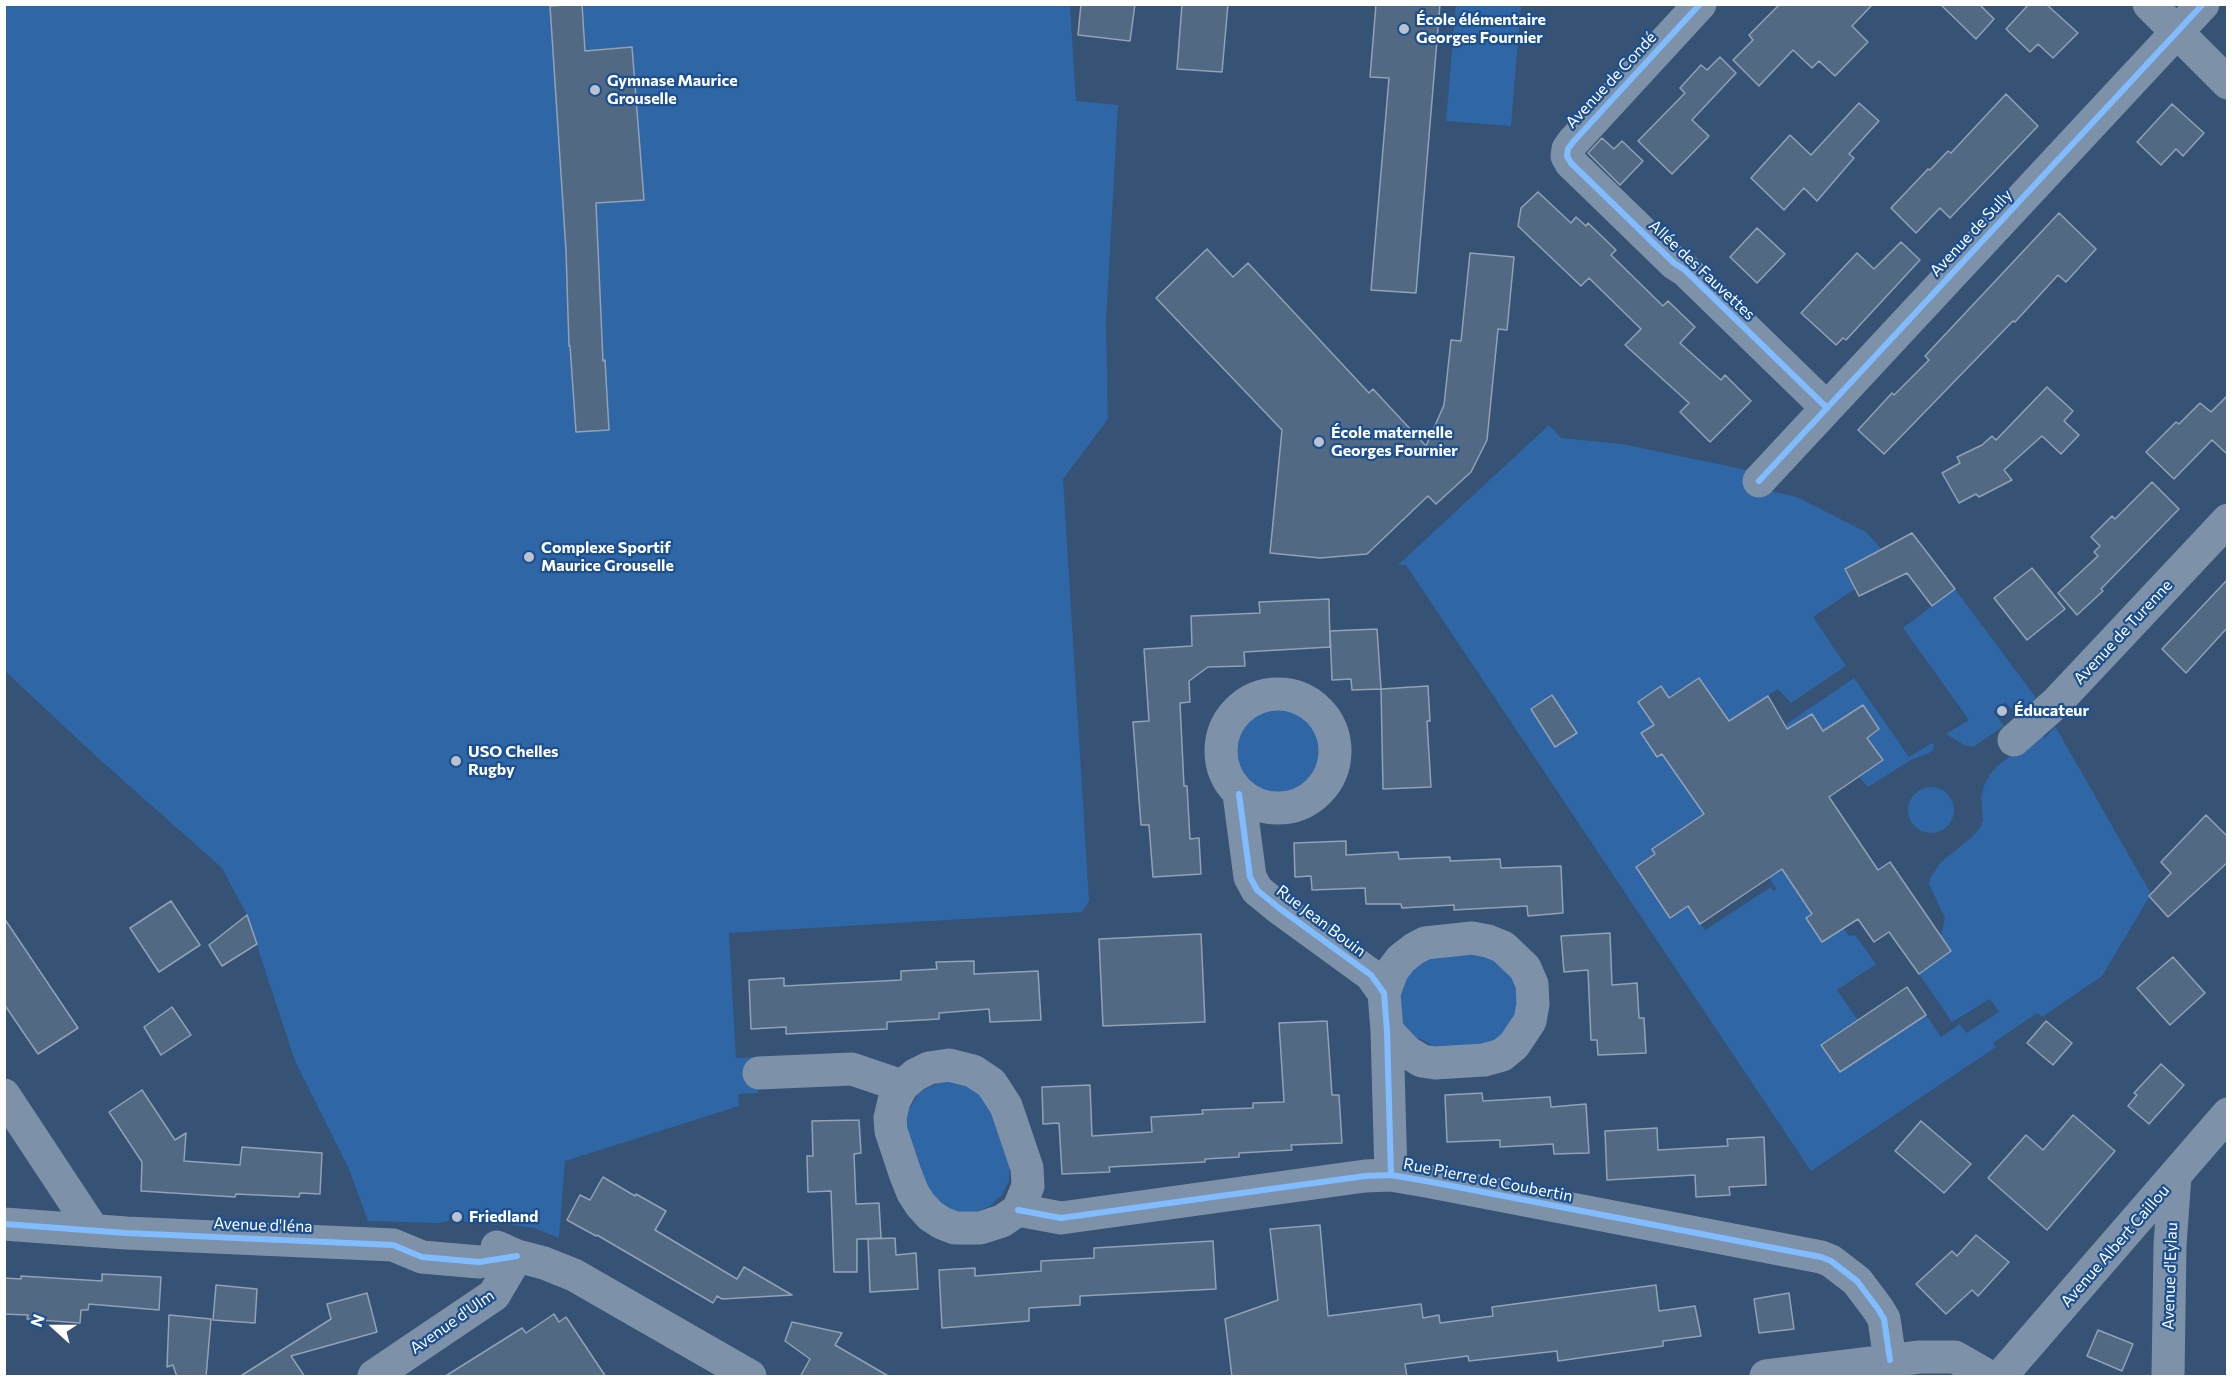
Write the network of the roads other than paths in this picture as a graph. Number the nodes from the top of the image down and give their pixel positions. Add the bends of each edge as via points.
1 (1700, 4) edge
2 (2149, 4) edge
3 (2203, 4) edge
4 (2178, 32) junction
5 (2228, 83) edge
6 (1568, 149) joint
7 (1826, 407) junction
8 (1759, 481) dead end
9 (2228, 520) edge
10 (2014, 740) dead end
11 (1239, 794) dead end
12 (1384, 993) junction
13 (1387, 1031) junction
14 (759, 1072) dead end
15 (902, 1086) junction
16 (4, 1095) edge
17 (2221, 1135) edge
18 (1391, 1175) junction
19 (2175, 1176) junction
20 (1018, 1209) junction
21 (4, 1224) edge
22 (93, 1230) junction
23 (517, 1256) junction
24 (1890, 1360) junction
25 (374, 1377) edge
26 (750, 1377) edge
27 (1766, 1377) edge
28 (1988, 1377) edge
29 (2001, 1377) edge
30 (2168, 1377) edge

1 - 6 street, Avenue de Condé
2 - 4 street
3 - 4 street, Avenue de Sully
4 - 5 street
4 - 7 street, Avenue de Sully
6 - 7 street, Allée des Fauvettes via 1571,163
7 - 8 street, Avenue de Sully
9 - 10 street, Avenue de Turenne via 2057,702
11 - 12 street, Rue Jean Bouin via 1250,877 1257,890 1371,975
12 - 13 street
12 - 13 street via 1392,971 1414,949 1425,943 1472,938 1503,947 1525,968 1532,984 1530,1021 1514,1045 1484,1060 1422,1061
13 - 18 street
14 - 15 street via 852,1069
15 - 20 street via 929,1068 949,1065 973,1071 990,1083 1006,1106 1027,1168 1028,1186
15 - 20 street via 894,1101 891,1131 913,1193 931,1216 956,1228 980,1228 1002,1221
16 - 22 street
17 - 19 street, Avenue Albert Caillou
18 - 20 street, Rue Pierre de Coubertin via 1061,1218
18 - 24 street, Rue Pierre de Coubertin via 1821,1257 1845,1270 1868,1294 1884,1319
19 - 29 street, Avenue Albert Caillou
19 - 30 street, Avenue d'Eylau
21 - 22 street, Avenue d'Iéna
22 - 23 street, Avenue d'Iéna via 393,1245 406,1238 480,1239
23 - 25 street, Avenue d'Ulm via 494,1295
23 - 26 street, Avenue d'Iéna via 574,1275
24 - 27 street
24 - 28 street via 1955,1357

